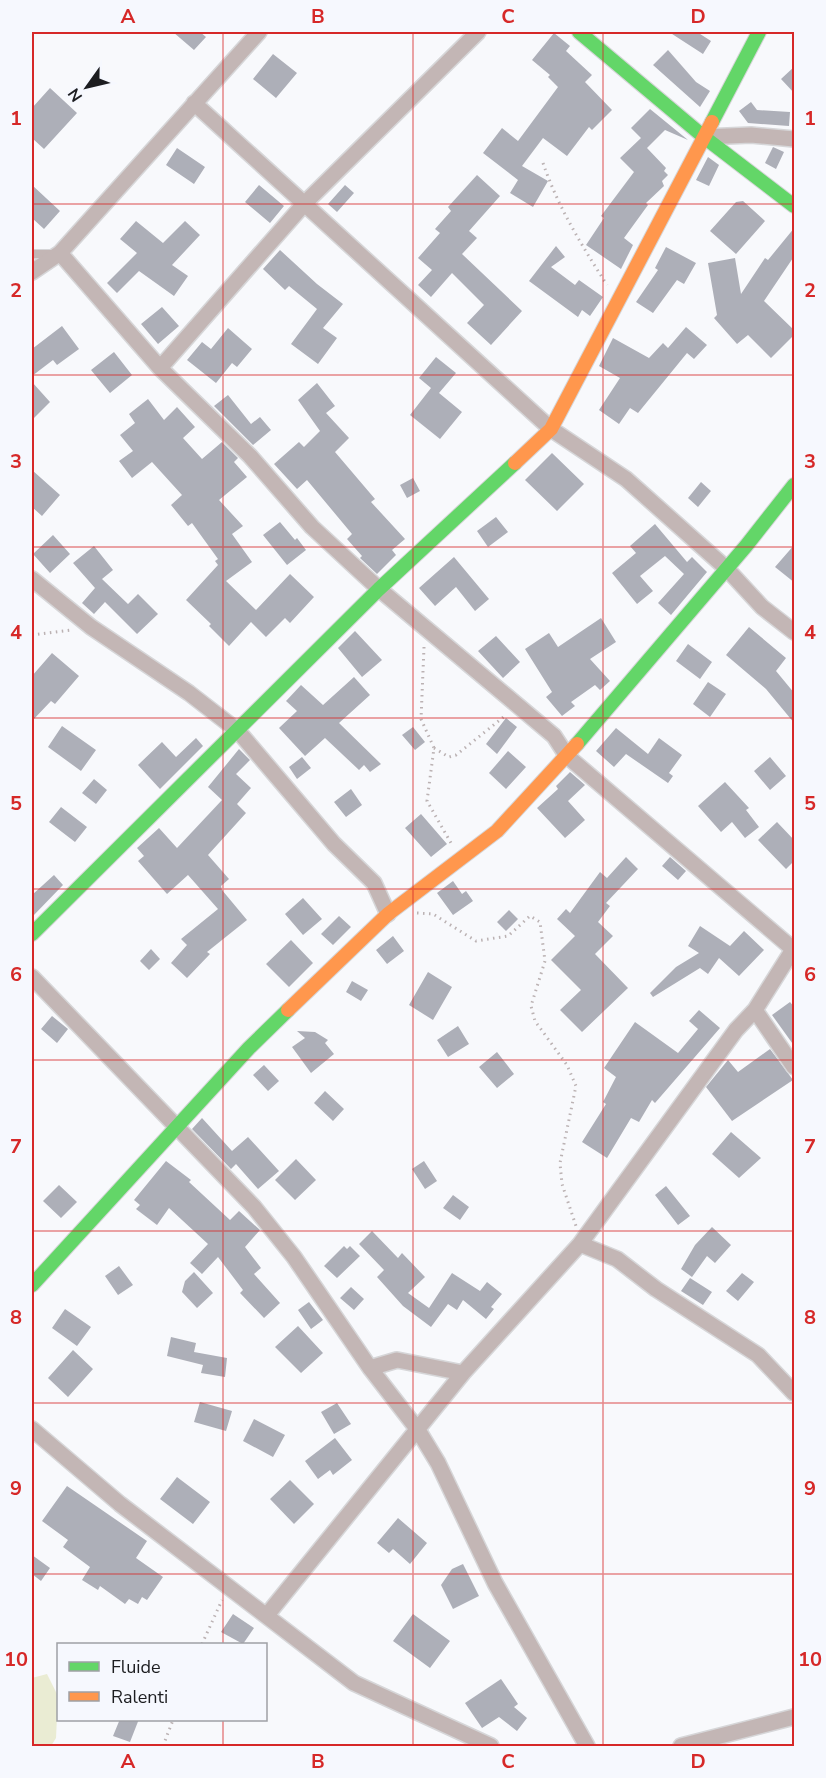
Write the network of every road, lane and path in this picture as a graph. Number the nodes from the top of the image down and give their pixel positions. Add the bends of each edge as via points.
1 (259, 32) edge
2 (478, 32) edge
3 (579, 32) edge
4 (759, 32) edge
5 (194, 103) junction
6 (704, 137) junction
7 (795, 139) edge
8 (543, 163) dead end
9 (305, 203) junction
10 (795, 206) edge
11 (32, 254) edge
12 (60, 254) junction
13 (32, 272) edge
14 (618, 301) junction
15 (160, 368) junction
16 (551, 429) junction
17 (791, 496) edge
18 (726, 569) junction
19 (32, 579) edge
20 (379, 589) junction
21 (425, 625) junction
22 (91, 627) junction
23 (795, 632) edge
24 (32, 635) edge
25 (519, 706) junction
26 (238, 731) junction
27 (435, 748) junction
28 (567, 756) junction
29 (460, 861) junction
30 (413, 913) dead end
31 (388, 914) junction
32 (32, 934) edge
33 (794, 948) edge
34 (32, 977) edge
35 (755, 1010) junction
36 (795, 1067) edge
37 (178, 1128) junction
38 (580, 1244) junction
39 (32, 1285) edge
40 (370, 1368) junction
41 (463, 1373) junction
42 (795, 1393) edge
43 (32, 1429) edge
44 (418, 1430) junction
45 (229, 1586) junction
46 (267, 1615) junction
47 (202, 1643) edge
48 (795, 1717) edge
49 (171, 1721) edge
50 (750, 1730) junction
51 (163, 1746) edge
52 (491, 1746) edge
53 (586, 1746) edge
54 (681, 1746) edge
55 (741, 1746) edge

1 - 5 street
2 - 9 street
3 - 6 street
4 - 6 street
5 - 9 street
5 - 12 street
6 - 7 street via 751,135
6 - 10 street
6 - 14 street
8 - 14 path via 577,236
9 - 15 street
9 - 16 street
11 - 12 lane
12 - 13 street
12 - 15 street
14 - 16 street
15 - 20 street via 250,456 312,527
16 - 18 street via 626,479
16 - 20 street
17 - 18 street
18 - 23 street via 762,607
18 - 28 street
19 - 22 street
20 - 21 street
20 - 26 street
21 - 25 street
21 - 27 path via 421,719
22 - 24 path
22 - 26 street
25 - 27 path via 456,755 449,757
25 - 28 street via 554,736
26 - 31 street via 334,844 374,882
26 - 32 street
27 - 29 path via 427,801
28 - 29 street via 497,831
28 - 33 street
29 - 31 street
30 - 38 path via 433,914 476,941 507,936 530,916 540,922 545,961 531,1006 535,1021 567,1065 576,1086 560,1163 562,1184
31 - 37 street via 249,1048
33 - 35 street
34 - 37 street
35 - 36 street
35 - 38 street via 736,1030
37 - 39 street
37 - 40 street via 254,1207 294,1257
38 - 41 street
38 - 42 street via 617,1259 749,1349
40 - 41 street via 397,1360
40 - 44 street
41 - 44 street
43 - 45 street via 120,1504
44 - 46 street
44 - 53 street via 522,1636
45 - 46 street
45 - 47 path
46 - 52 street via 354,1683
48 - 50 street
49 - 51 path
50 - 54 street
50 - 55 street

